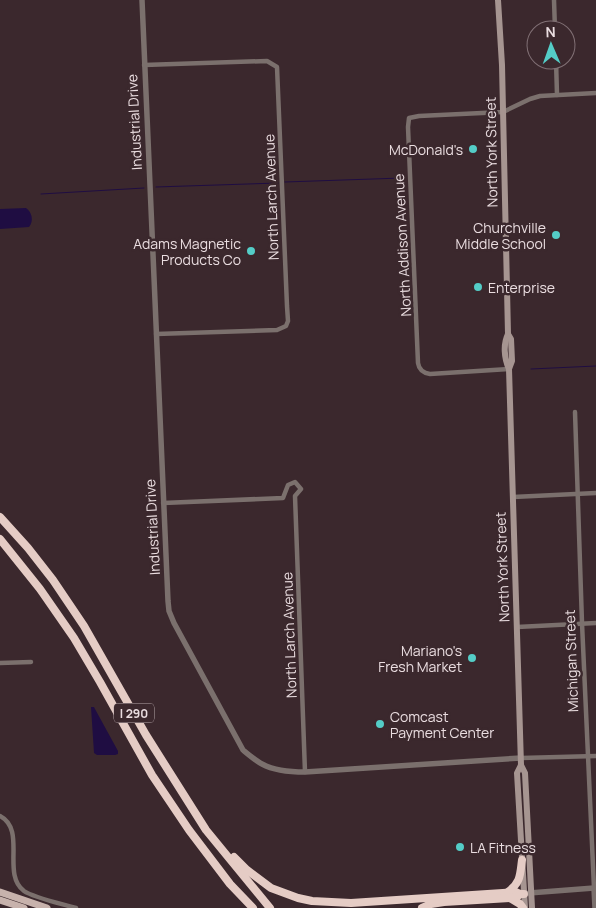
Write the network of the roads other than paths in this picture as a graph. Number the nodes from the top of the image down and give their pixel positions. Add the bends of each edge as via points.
1 (142, 0) edge
2 (498, 0) edge
3 (554, 0) edge
4 (555, 20) edge
5 (144, 65) junction
6 (556, 70) edge
7 (596, 93) edge
8 (557, 95) junction
9 (503, 112) junction
10 (156, 334) junction
11 (509, 369) junction
12 (575, 412) dead end
13 (596, 493) edge
14 (578, 494) junction
15 (513, 497) junction
16 (163, 503) junction
17 (0, 517) edge
18 (0, 539) edge
19 (582, 623) junction
20 (596, 623) edge
21 (516, 627) junction
22 (31, 662) dead end
23 (0, 663) edge
24 (588, 756) junction
25 (596, 756) edge
26 (521, 762) junction
27 (305, 772) junction
28 (0, 816) edge
29 (206, 830) junction
30 (522, 860) junction
31 (595, 888) edge
32 (0, 892) edge
33 (525, 893) junction
34 (509, 895) junction
35 (0, 900) edge
36 (24, 908) edge
37 (47, 908) edge
38 (76, 908) edge
39 (253, 908) edge
40 (270, 908) edge
41 (422, 908) edge
42 (524, 908) edge
43 (532, 908) edge
44 (595, 908) edge

1 - 5 street, Industrial Drive
2 - 9 main road, North York Street
3 - 4 street
5 - 10 street, Industrial Drive
5 - 10 street, North Larch Avenue via 267,61 277,67 286,326 277,330
6 - 8 street
7 - 8 street
8 - 9 street via 530,99
9 - 11 main road, North York Street via 508,334 505,360
9 - 11 street, North Addison Avenue via 419,116 409,118 408,127 418,363 421,370 430,374
10 - 16 street, Industrial Drive
11 - 15 main road, North York Street
12 - 14 street, Michigan Street
13 - 14 street
14 - 15 street
14 - 19 street, Michigan Street
15 - 21 main road, North York Street
16 - 27 street, Industrial Drive via 168,601 174,623 243,750 262,764 278,770
16 - 27 street, North Larch Avenue via 283,498 288,485 294,482 301,489 295,496
17 - 29 highway, I 290 via 53,580 84,626 146,735
18 - 39 highway, I 290 via 74,638 152,776 230,884
19 - 20 street
19 - 21 street
19 - 24 street, Michigan Street
21 - 26 main road, North York Street
22 - 23 street
24 - 25 street
24 - 26 street
24 - 31 street, Michigan Street
26 - 27 street, Industrial Drive
26 - 30 main road, North York Street via 518,773
26 - 33 main road, North York Street via 525,773
28 - 38 street via 9,822 12,830 14,877 22,890
29 - 34 highway via 247,870 271,888 298,898 351,903
29 - 40 highway, I 290
30 - 33 main road, North York Street
30 - 34 highway via 521,874
31 - 33 street
31 - 44 street, Michigan Street
32 - 37 main road
33 - 34 highway
33 - 42 main road, North York Street
33 - 43 main road, North York Street
34 - 41 highway via 444,902
34 - 42 highway
35 - 36 main road

